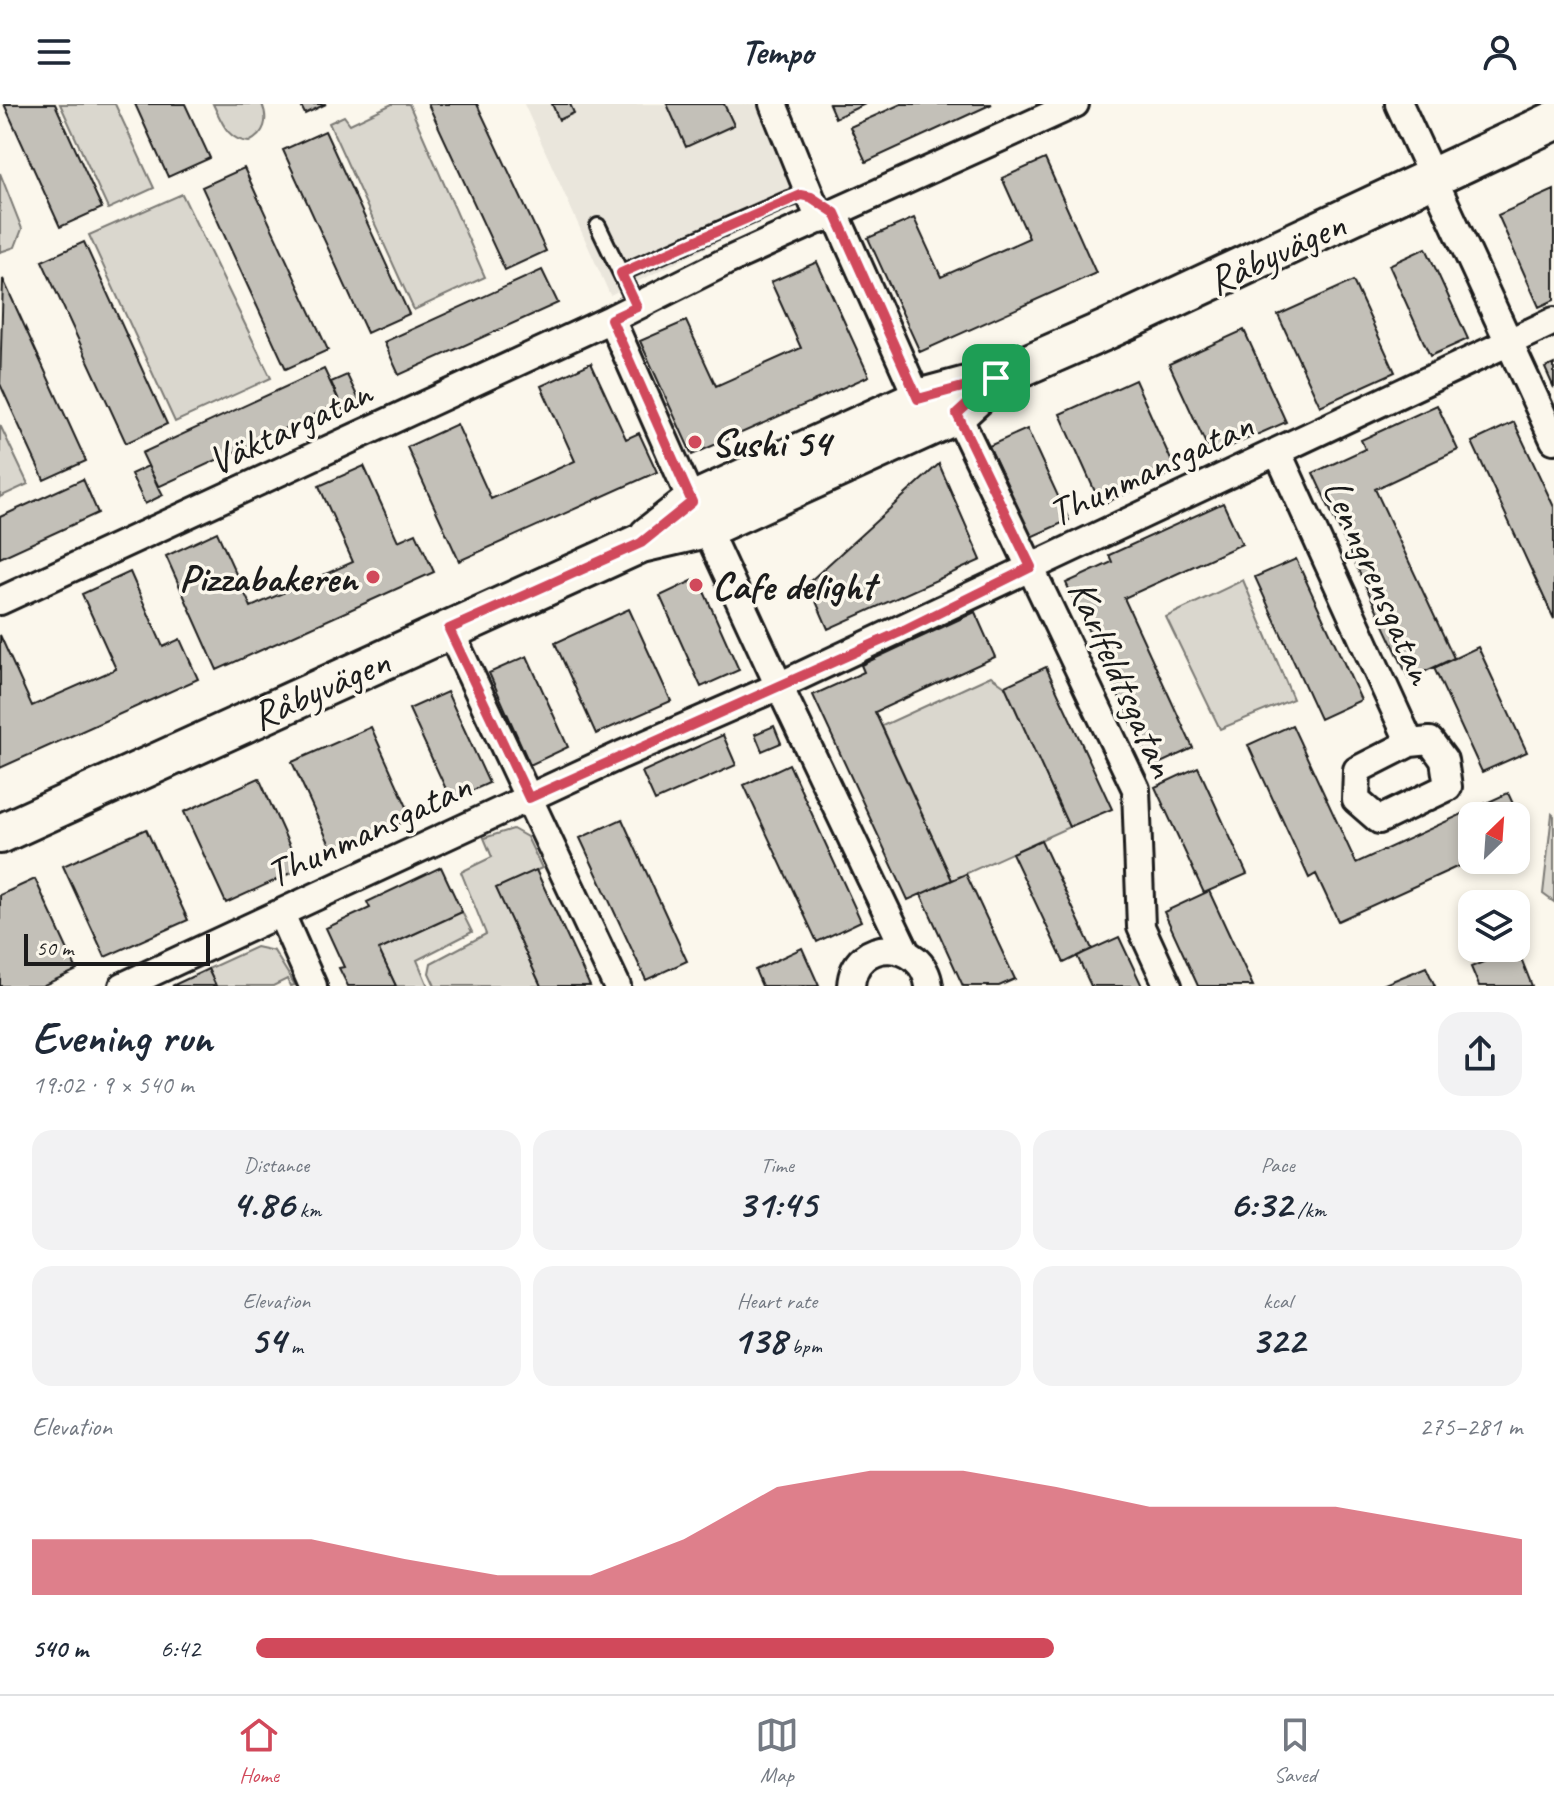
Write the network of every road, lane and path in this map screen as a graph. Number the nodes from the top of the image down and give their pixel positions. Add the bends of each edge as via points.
1 (773, 104) edge
2 (1075, 104) edge
3 (1399, 104) edge
4 (1554, 121) edge
5 (1436, 179) junction
6 (822, 210) junction
7 (598, 226) dead end
8 (621, 273) junction
9 (637, 307) junction
10 (611, 319) junction
11 (1554, 321) edge
12 (1509, 341) junction
13 (996, 378) junction
14 (918, 399) junction
15 (957, 414) junction
16 (1554, 440) edge
17 (1278, 453) junction
18 (699, 515) junction
19 (1031, 567) junction
20 (0, 601) edge
21 (449, 629) junction
22 (779, 686) junction
23 (1410, 743) dead end
24 (529, 798) junction
25 (0, 834) edge
26 (281, 914) junction
27 (906, 952) junction
28 (123, 986) edge
29 (313, 986) edge
30 (617, 986) edge
31 (851, 986) edge
32 (929, 986) edge
33 (1168, 986) edge

1 - 6 street
2 - 6 street, Väktargatan
3 - 5 street
4 - 5 main road, Råbyvägen
5 - 12 street
5 - 13 main road, Råbyvägen
6 - 8 lane via 801,195
6 - 9 street, Väktargatan
6 - 14 street
7 - 8 lane
8 - 9 lane
9 - 10 street, Väktargatan
10 - 18 street
10 - 20 street, Väktargatan
11 - 12 street, Thunmansgatan
12 - 16 street
12 - 17 street, Thunmansgatan
13 - 14 main road, Råbyvägen
13 - 15 main road, Råbyvägen
14 - 18 main road, Råbyvägen
15 - 18 main road, Råbyvägen
15 - 19 street, Karlfeldtsgatan
17 - 19 street, Thunmansgatan
17 - 23 street, Lenngrensgatan
18 - 21 main road, Råbyvägen
18 - 22 street
19 - 22 street, Thunmansgatan
19 - 33 street, Karlfeldtsgatan via 1136,789 1141,927
21 - 24 street
21 - 25 main road, Råbyvägen
22 - 24 street, Thunmansgatan
22 - 27 street
24 - 26 street, Thunmansgatan
24 - 30 street
26 - 28 street, Thunmansgatan
26 - 29 street
27 - 31 street via 888,948 865,957
27 - 32 street via 922,964

